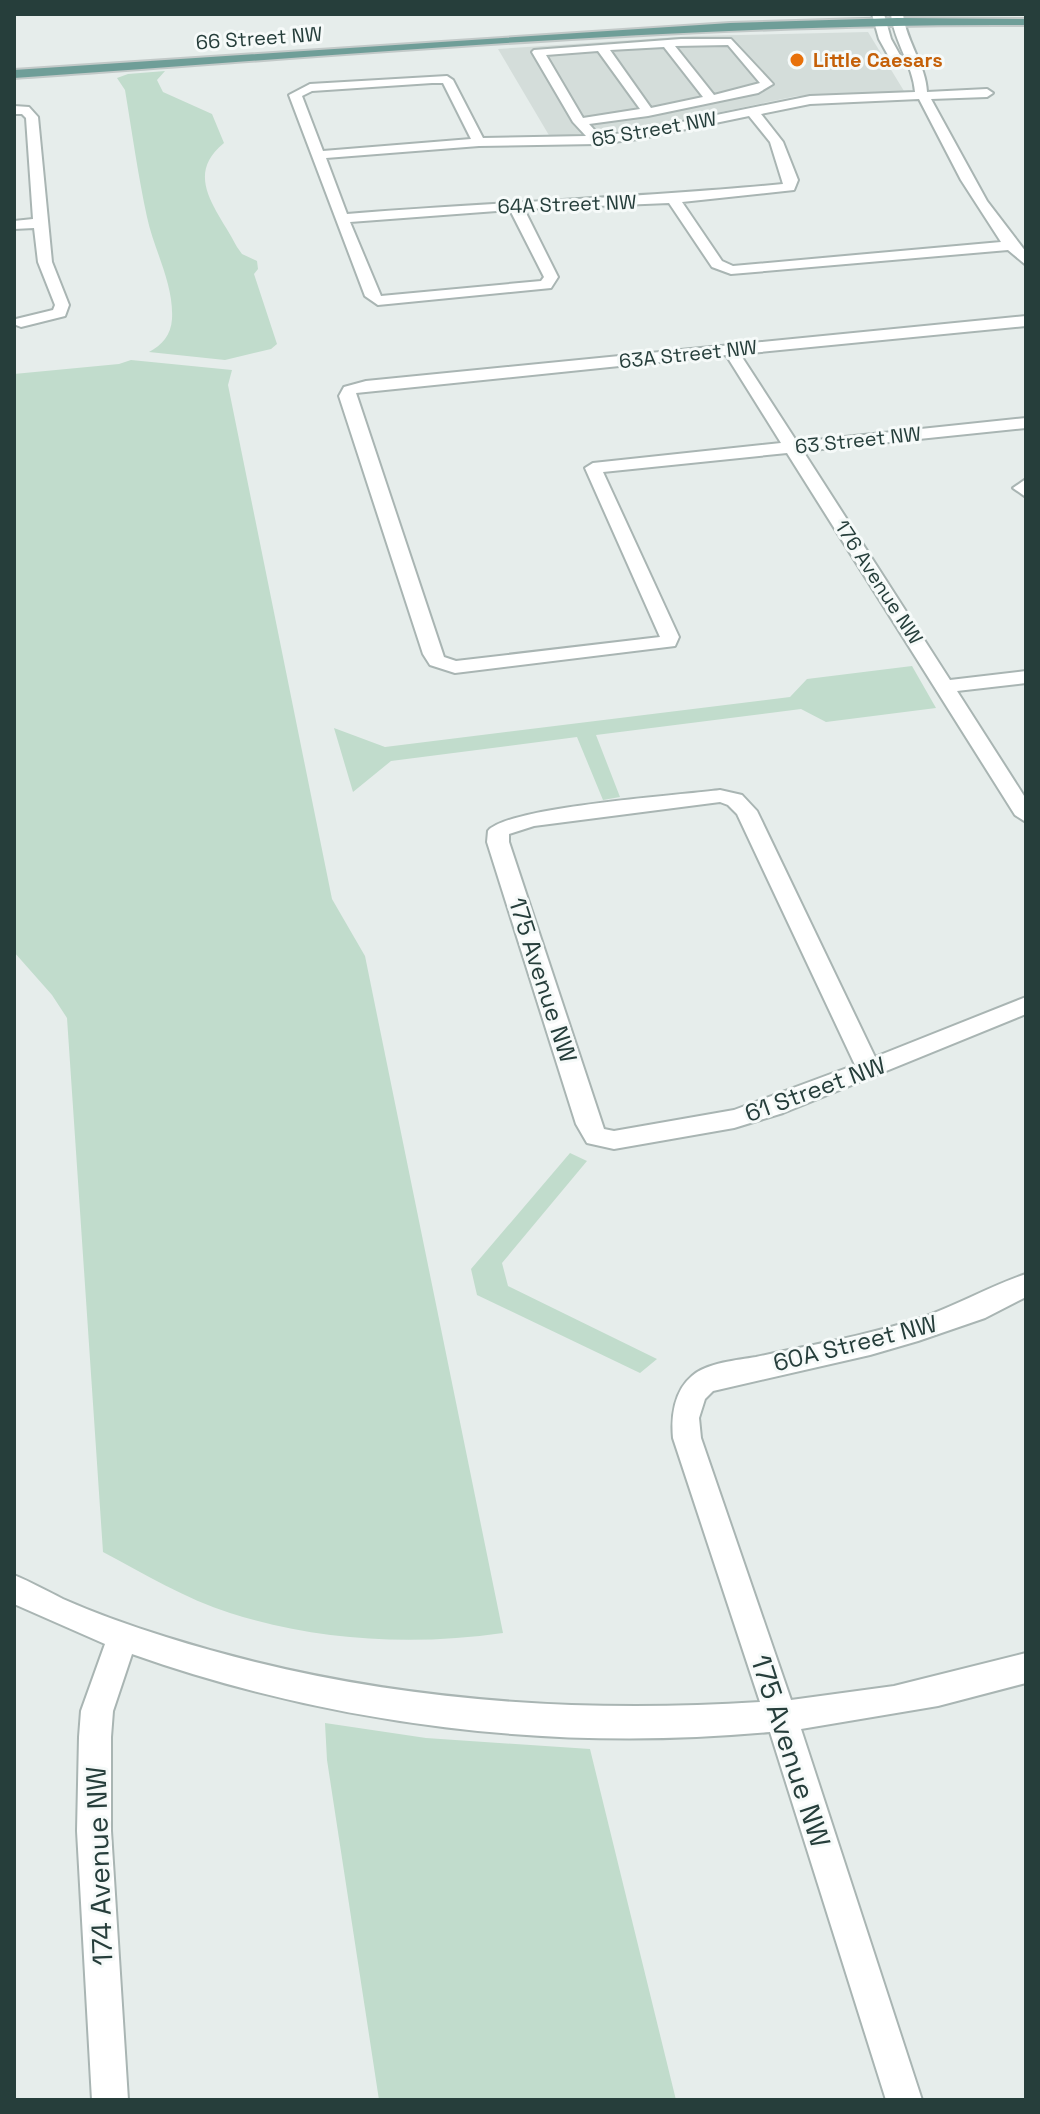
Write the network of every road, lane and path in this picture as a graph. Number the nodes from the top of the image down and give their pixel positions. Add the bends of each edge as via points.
1 (799, 14) edge
2 (888, 17) edge
3 (1026, 20) edge
4 (555, 36) junction
5 (667, 43) junction
6 (602, 48) junction
7 (14, 74) edge
8 (923, 93) junction
9 (987, 93) dead end
10 (711, 99) junction
11 (20, 110) edge
12 (751, 111) junction
13 (648, 112) junction
14 (579, 122) junction
15 (597, 140) junction
16 (479, 142) junction
17 (320, 155) junction
18 (673, 199) junction
19 (515, 205) junction
20 (344, 218) junction
21 (40, 223) junction
22 (14, 225) edge
23 (1011, 245) junction
24 (1026, 261) edge
25 (1026, 321) edge
26 (21, 322) dead end
27 (730, 350) junction
28 (1026, 423) edge
29 (792, 447) junction
30 (1026, 484) edge
31 (1026, 492) edge
32 (557, 655) joint
33 (1026, 677) edge
34 (945, 686) junction
35 (1026, 815) edge
36 (1026, 1005) edge
37 (869, 1069) junction
38 (596, 1137) joint
39 (1026, 1285) edge
40 (690, 1402) joint
41 (14, 1589) edge
42 (123, 1637) junction
43 (1026, 1668) edge
44 (781, 1717) junction
45 (110, 2100) edge
46 (904, 2100) edge

1 - 4 main road, 66 Street NW
2 - 3 main road, 66 Street NW
2 - 4 main road, 66 Street NW
2 - 8 street via 889,48
4 - 7 main road, 66 Street NW
5 - 6 street
5 - 10 street
5 - 10 street via 731,42 767,84
6 - 13 street
6 - 14 street via 538,52
8 - 9 street, 65 Street NW
8 - 12 street, 65 Street NW via 810,100
8 - 23 street via 979,203
10 - 13 street
11 - 21 street via 32,117
12 - 15 street, 65 Street NW
12 - 18 street, 64A Street NW via 776,138 789,187
13 - 14 street
14 - 15 street
15 - 16 street, 65 Street NW
16 - 17 street, 65 Street NW
16 - 17 street via 447,80 298,91 295,95
17 - 20 street
18 - 19 street, 64A Street NW
18 - 23 street via 725,269
19 - 20 street, 64A Street NW
19 - 20 street via 551,277 551,282 535,288 378,301
21 - 22 street
21 - 26 street via 45,262 62,305 53,316
23 - 24 street
25 - 27 street, 63A Street NW
27 - 29 street, 176 Avenue NW
27 - 32 street, 63A Street NW via 350,390 347,396 433,654 446,666
28 - 29 street, 63 Street NW
29 - 32 street, 63 Street NW via 593,468 670,637 668,642
29 - 34 street, 176 Avenue NW
30 - 31 street
33 - 34 street
34 - 35 street, 176 Avenue NW
36 - 37 street, 61 Street NW
37 - 38 street, 61 Street NW via 734,1119 614,1140
37 - 38 street, 175 Avenue NW via 746,811 735,800 720,796 507,825 499,831 498,842
39 - 40 street, 60A Street NW via 918,1330 703,1382
40 - 44 street, 175 Avenue NW via 687,1438
41 - 42 street
42 - 44 street via 311,1693 426,1712 596,1724
42 - 45 street, 174 Avenue NW via 97,1711 95,1737 94,1831
43 - 44 street via 889,1701
44 - 46 street, 175 Avenue NW

